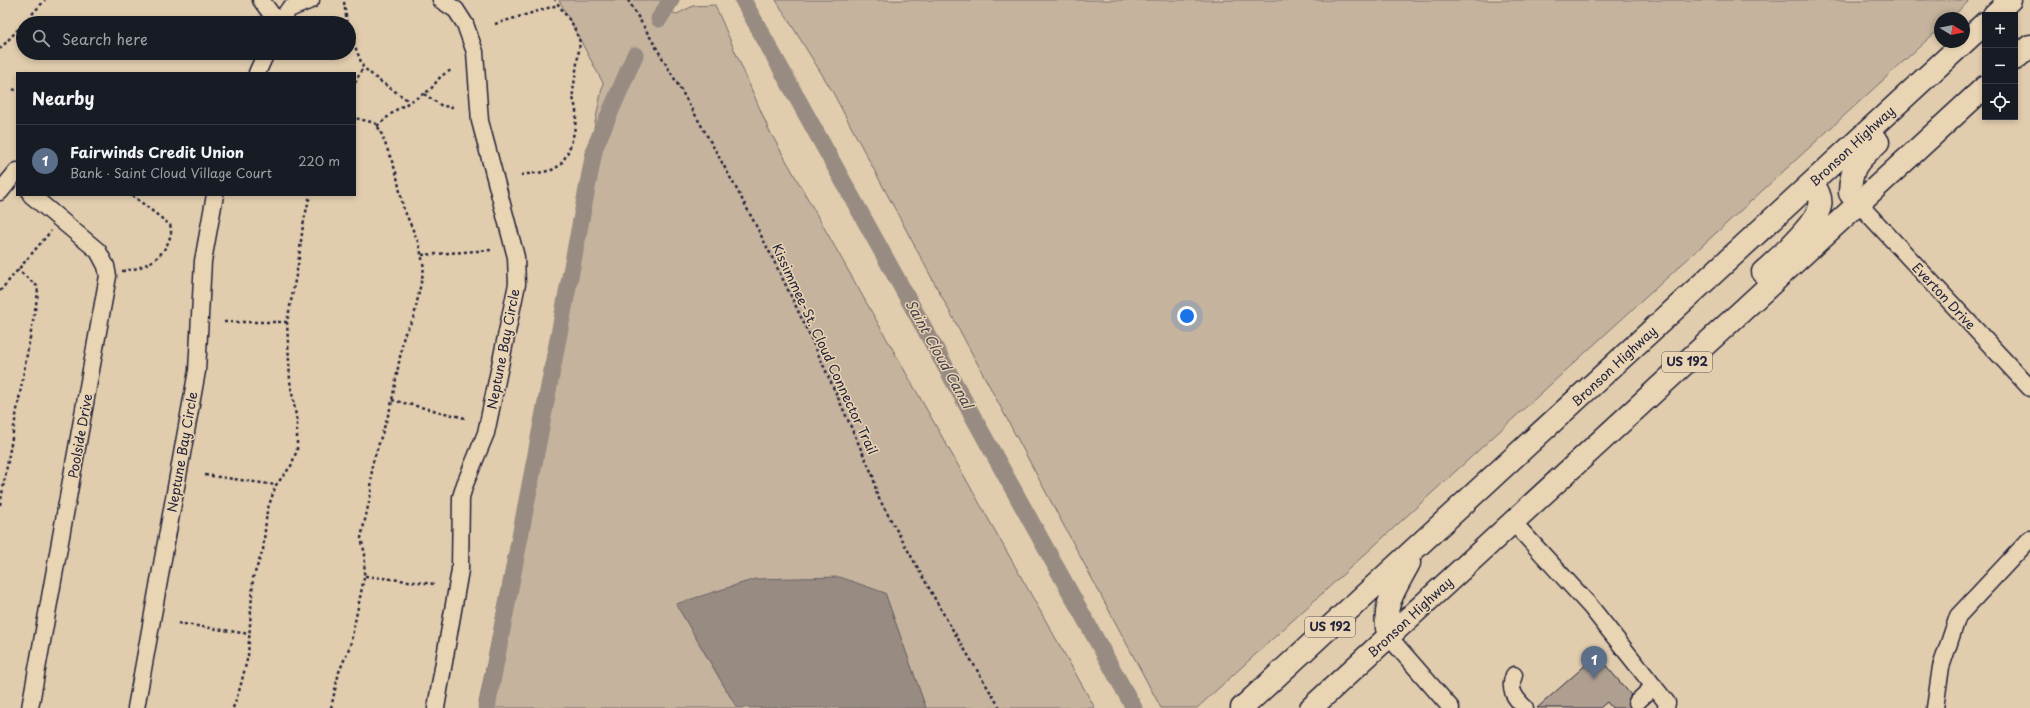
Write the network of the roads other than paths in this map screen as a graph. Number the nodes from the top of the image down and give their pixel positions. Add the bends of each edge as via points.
1 (261, 0) edge
2 (311, 0) edge
3 (441, 0) edge
4 (2010, 0) edge
5 (1997, 12) edge
6 (274, 16) edge
7 (284, 16) edge
8 (1982, 27) edge
9 (1982, 32) edge
10 (2030, 46) edge
11 (2018, 57) edge
12 (262, 60) edge
13 (256, 72) edge
14 (1982, 90) edge
15 (15, 178) edge
16 (1812, 183) junction
17 (0, 192) edge
18 (32, 196) edge
19 (214, 196) edge
20 (1859, 204) junction
21 (1692, 358) junction
22 (2030, 388) edge
23 (1513, 522) junction
24 (2030, 539) edge
25 (1418, 546) junction
26 (1389, 637) junction
27 (1514, 675) dead end
28 (1654, 686) junction
29 (1637, 702) dead end
30 (1667, 706) edge
31 (30, 708) edge
32 (136, 708) edge
33 (436, 708) edge
34 (1242, 708) edge
35 (1311, 708) edge
36 (1451, 708) edge
37 (1525, 708) edge
38 (1934, 708) edge

1 - 6 street
2 - 7 street via 288,9
3 - 33 street, Neptune Bay Circle via 456,10 465,24 475,52 480,122 516,257 517,284 486,433 462,497 460,570
4 - 5 highway, Bronson Highway / US 192
8 - 16 highway, Bronson Highway / US 192
9 - 20 highway via 1969,56 1857,162 1850,177 1850,193
10 - 11 highway
12 - 13 street
14 - 20 highway, Bronson Highway / US 192
15 - 17 street
16 - 21 highway via 1819,193 1821,205 1814,220 1771,265 1707,325
16 - 25 highway, Bronson Highway / US 192
18 - 31 street, Poolside Drive via 98,251 105,262 107,288
19 - 32 street, Neptune Bay Circle via 203,261 197,371
20 - 21 highway, Bronson Highway / US 192
20 - 22 street, Everton Drive
21 - 23 highway, Bronson Highway / US 192
23 - 26 highway, Bronson Highway / US 192
23 - 28 street via 1590,606
24 - 38 street via 1958,616 1941,667
25 - 26 highway via 1388,605 1385,626
25 - 34 highway, Bronson Highway / US 192
26 - 35 highway, Bronson Highway / US 192
26 - 36 street
27 - 37 street via 1510,683 1512,691
28 - 29 street
28 - 30 street

